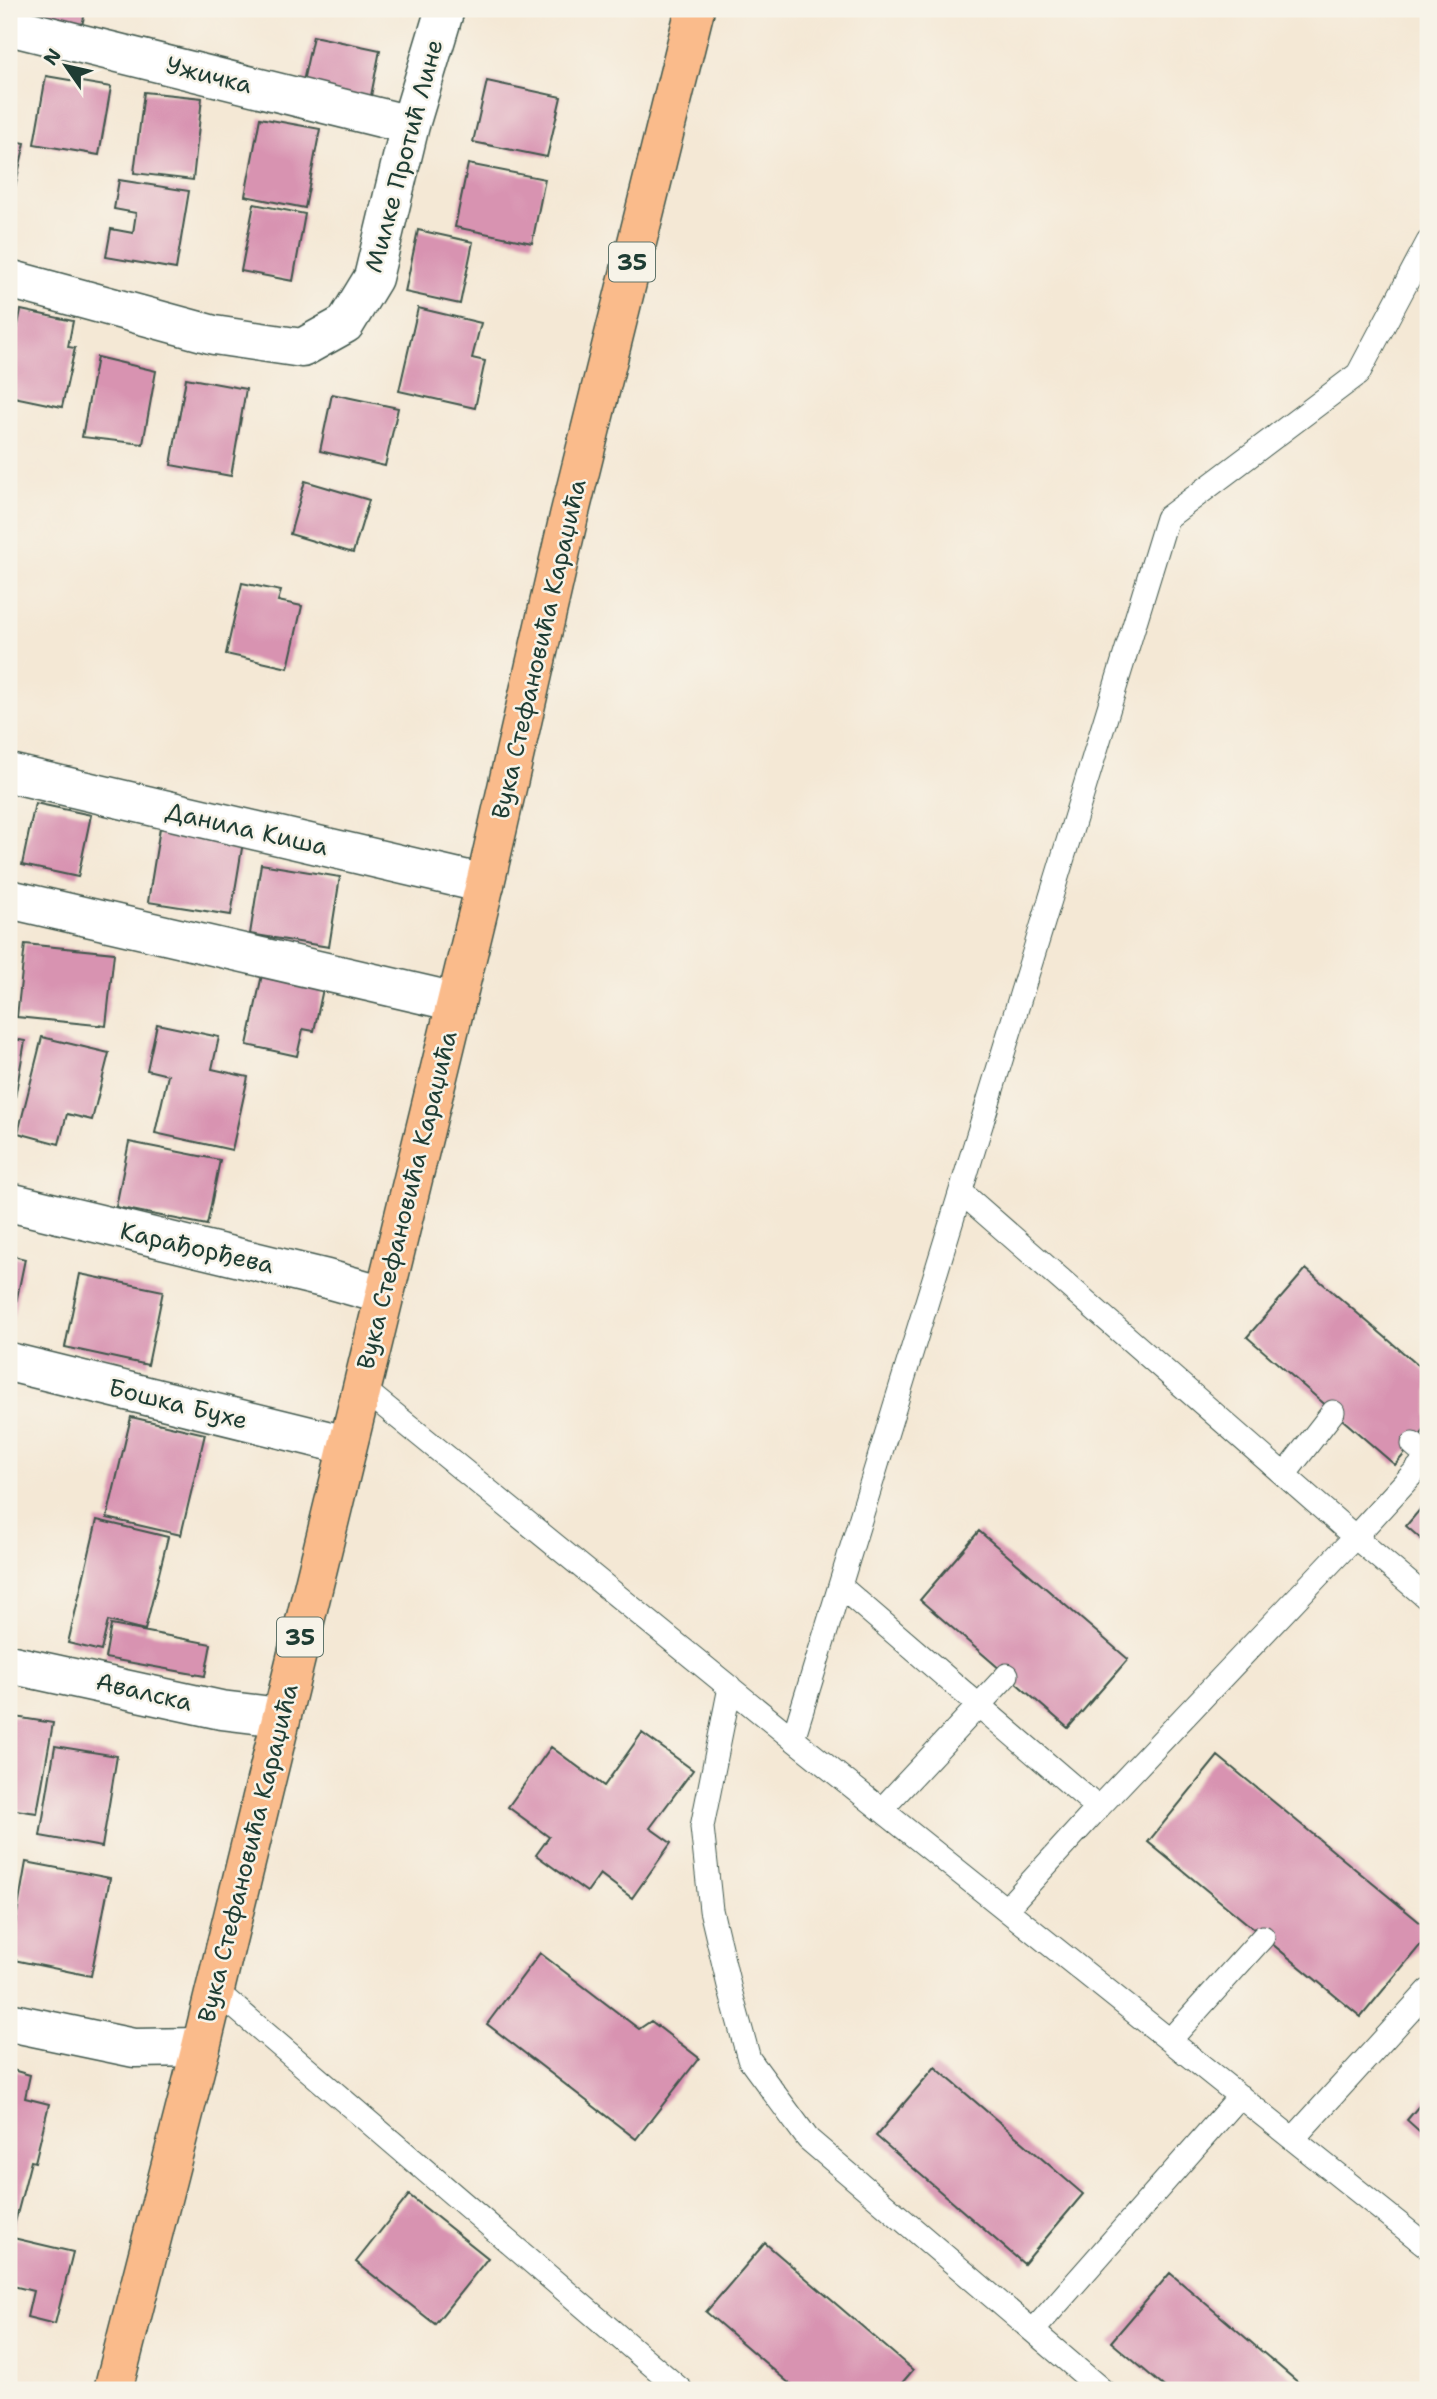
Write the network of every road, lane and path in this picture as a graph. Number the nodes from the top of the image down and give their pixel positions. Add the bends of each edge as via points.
1 (444, 9) edge
2 (695, 9) edge
3 (9, 26) edge
4 (410, 125) junction
5 (1428, 242) edge
6 (9, 279) edge
7 (9, 773) edge
8 (485, 884) junction
9 (9, 899) edge
10 (456, 1002) junction
11 (961, 1192) junction
12 (9, 1202) edge
13 (384, 1296) junction
14 (9, 1362) edge
15 (361, 1387) junction
16 (1333, 1412) dead end
17 (1412, 1444) dead end
18 (346, 1445) junction
19 (1284, 1475) junction
20 (1355, 1537) junction
21 (840, 1586) junction
22 (1428, 1600) edge
23 (9, 1664) edge
24 (1007, 1675) dead end
25 (730, 1687) junction
26 (979, 1706) junction
27 (280, 1717) junction
28 (793, 1739) junction
29 (1098, 1808) junction
30 (882, 1810) junction
31 (1006, 1909) junction
32 (1263, 1937) dead end
33 (215, 1990) junction
34 (1428, 1991) edge
35 (9, 2022) edge
36 (1170, 2040) junction
37 (201, 2047) junction
38 (1240, 2096) junction
39 (1293, 2139) junction
40 (1428, 2246) edge
41 (1032, 2331) junction
42 (113, 2390) edge
43 (681, 2390) edge
44 (1102, 2390) edge

1 - 4 street, Милке Протић Лине
2 - 8 main road, Вука Стефановића Караџића / 35 via 569,516
3 - 4 street, Ужичка
4 - 6 street, Милке Протић Лине via 373,278 345,324 302,348 214,335
5 - 11 lane via 1358,374 1167,518
7 - 8 street, Данила Киша
8 - 10 main road, Вука Стефановића Караџића / 35
9 - 10 street
10 - 13 main road, Вука Стефановића Караџића / 35
11 - 19 lane
11 - 21 lane
12 - 13 street, Карађорђева
13 - 15 main road, Вука Стефановића Караџића / 35
14 - 18 street, Бошка Бухе
15 - 18 main road, Вука Стефановића Караџића / 35
15 - 25 lane
16 - 19 lane
17 - 20 lane via 1427,1457
18 - 27 main road, Вука Стефановића Караџића / 35
19 - 20 lane
20 - 22 lane
20 - 29 lane
21 - 26 lane
21 - 28 lane
23 - 27 street, Авалска via 222,1710
24 - 26 lane
25 - 28 lane
25 - 41 lane via 702,1827 711,1910 749,2059 808,2139
26 - 29 lane
26 - 30 lane
27 - 33 main road, Вука Стефановића Караџића / 35
28 - 30 lane
29 - 31 lane
30 - 31 lane
31 - 36 lane
32 - 36 lane
33 - 37 main road, Вука Стефановића Караџића / 35
33 - 43 lane
34 - 39 lane
35 - 37 street via 134,2048
36 - 38 lane
37 - 42 main road, Вука Стефановића Караџића / 35
38 - 39 lane
38 - 41 lane
39 - 40 lane
41 - 44 lane

